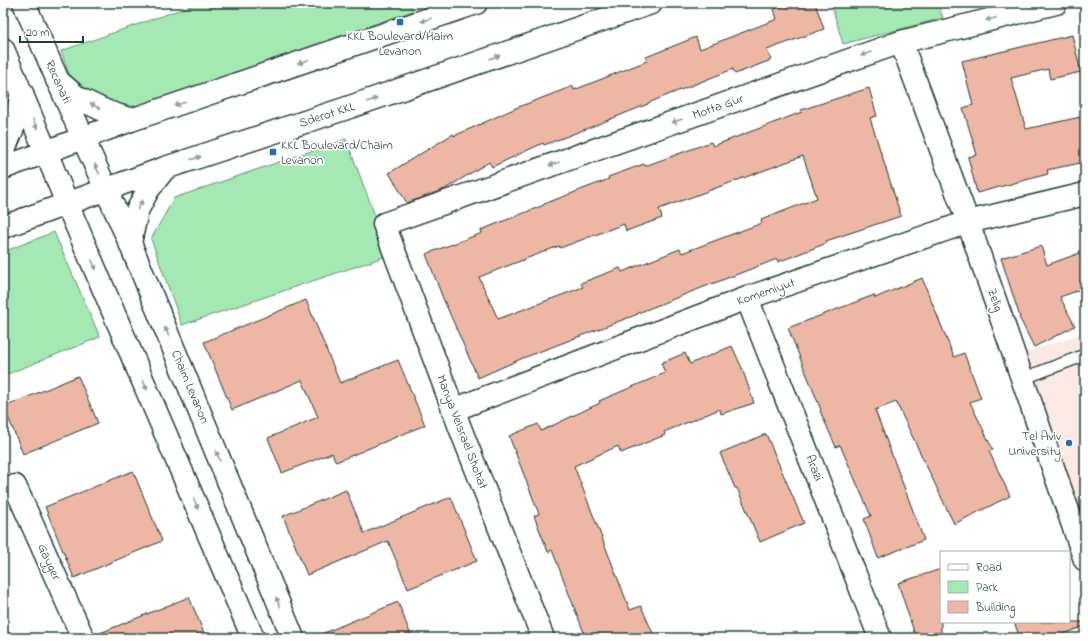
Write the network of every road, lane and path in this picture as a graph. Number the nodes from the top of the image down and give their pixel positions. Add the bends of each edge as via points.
1 (24, 3) edge
2 (476, 3) edge
3 (651, 3) edge
4 (1056, 3) edge
5 (900, 42) junction
6 (3, 49) edge
7 (57, 80) junction
8 (22, 94) junction
9 (131, 120) junction
10 (83, 138) junction
11 (3, 152) edge
12 (46, 152) junction
13 (3, 168) edge
14 (166, 168) junction
15 (106, 190) junction
16 (1085, 194) edge
17 (67, 203) junction
18 (968, 222) junction
19 (13, 223) edge
20 (384, 224) joint
21 (84, 242) junction
22 (130, 243) junction
23 (746, 298) junction
24 (1085, 355) edge
25 (1022, 379) junction
26 (453, 410) junction
27 (15, 486) dead end
28 (1085, 560) edge
29 (83, 638) edge
30 (253, 638) edge
31 (293, 638) edge
32 (543, 638) edge
33 (880, 638) edge

1 - 7 street, Recanati
2 -> 9 street
14 -> 3 street, Sderot KKL
4 -> 5 street, Motta Gur
5 - 18 street, Zelig
5 -> 20 street, Motta Gur
6 - 8 street
9 -> 7 street via 78,98
7 - 10 street, Recanati
8 - 11 street via 15,123
8 -> 12 street
9 - 10 street
10 - 12 street
15 -> 10 street, Chaim Levanon
12 - 13 street
12 - 17 street
14 - 15 street, Sderot KKL
22 -> 14 street via 137,211 148,190
15 - 17 street, Sderot KKL
15 - 22 street, Chaim Levanon
16 - 18 street, Komemiyut
17 - 19 street, Sderot KKL
17 - 21 street
18 - 23 street, Komemiyut
18 - 25 street, Zelig
19 - 21 street via 48,220 66,226
20 - 26 street, Manya VeIsrael Shohat
21 -> 30 street
31 -> 22 street, Chaim Levanon
23 - 26 street, Komemiyut
23 - 33 street, Arazi
24 - 25 lane
25 - 28 street, Zelig
26 - 32 street, Manya VeIsrael Shohat
27 - 29 street, Gayger

